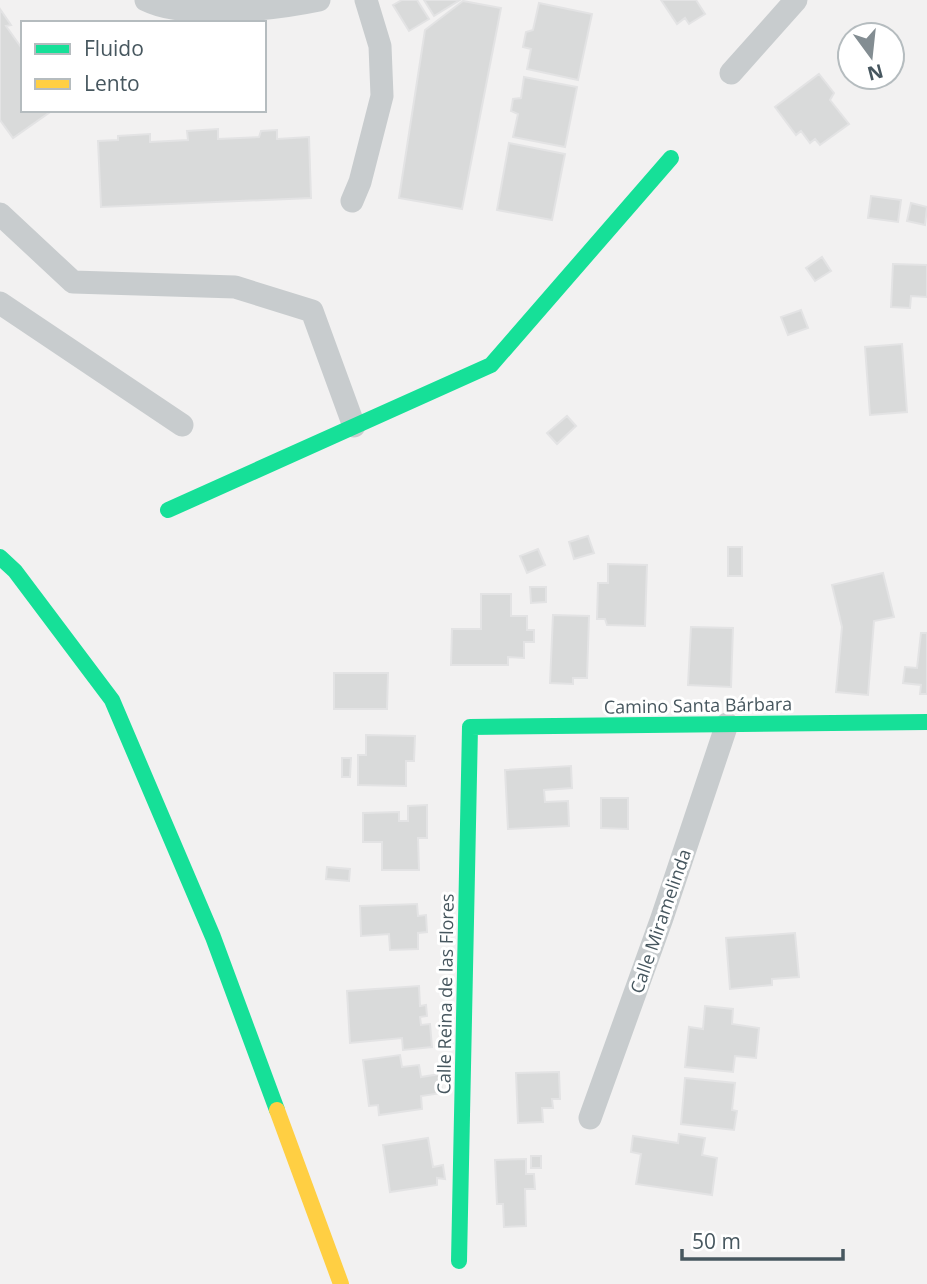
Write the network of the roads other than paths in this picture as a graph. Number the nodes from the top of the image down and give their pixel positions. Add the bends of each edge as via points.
1 (146, 0) edge
2 (319, 0) edge
3 (366, 0) edge
4 (796, 0) edge
5 (731, 73) dead end
6 (671, 158) dead end
7 (352, 201) dead end
8 (0, 214) edge
9 (0, 303) edge
10 (182, 425) dead end
11 (354, 426) junction
12 (168, 510) dead end
13 (0, 557) edge
14 (927, 722) edge
15 (727, 724) junction
16 (470, 727) joint
17 (590, 1118) dead end
18 (459, 1261) dead end
19 (341, 1284) edge

1 - 2 street via 188,10 261,9
3 - 7 street via 380,46 382,96
4 - 5 street
6 - 11 street via 492,365
8 - 11 street via 73,282 234,287 312,311
9 - 10 street
11 - 12 street
13 - 19 street via 112,700 213,937
14 - 15 street, Camino Santa Bárbara
15 - 16 street, Camino Santa Bárbara
15 - 17 street, Calle Miramelinda
16 - 18 street, Calle Reina de las Flores

